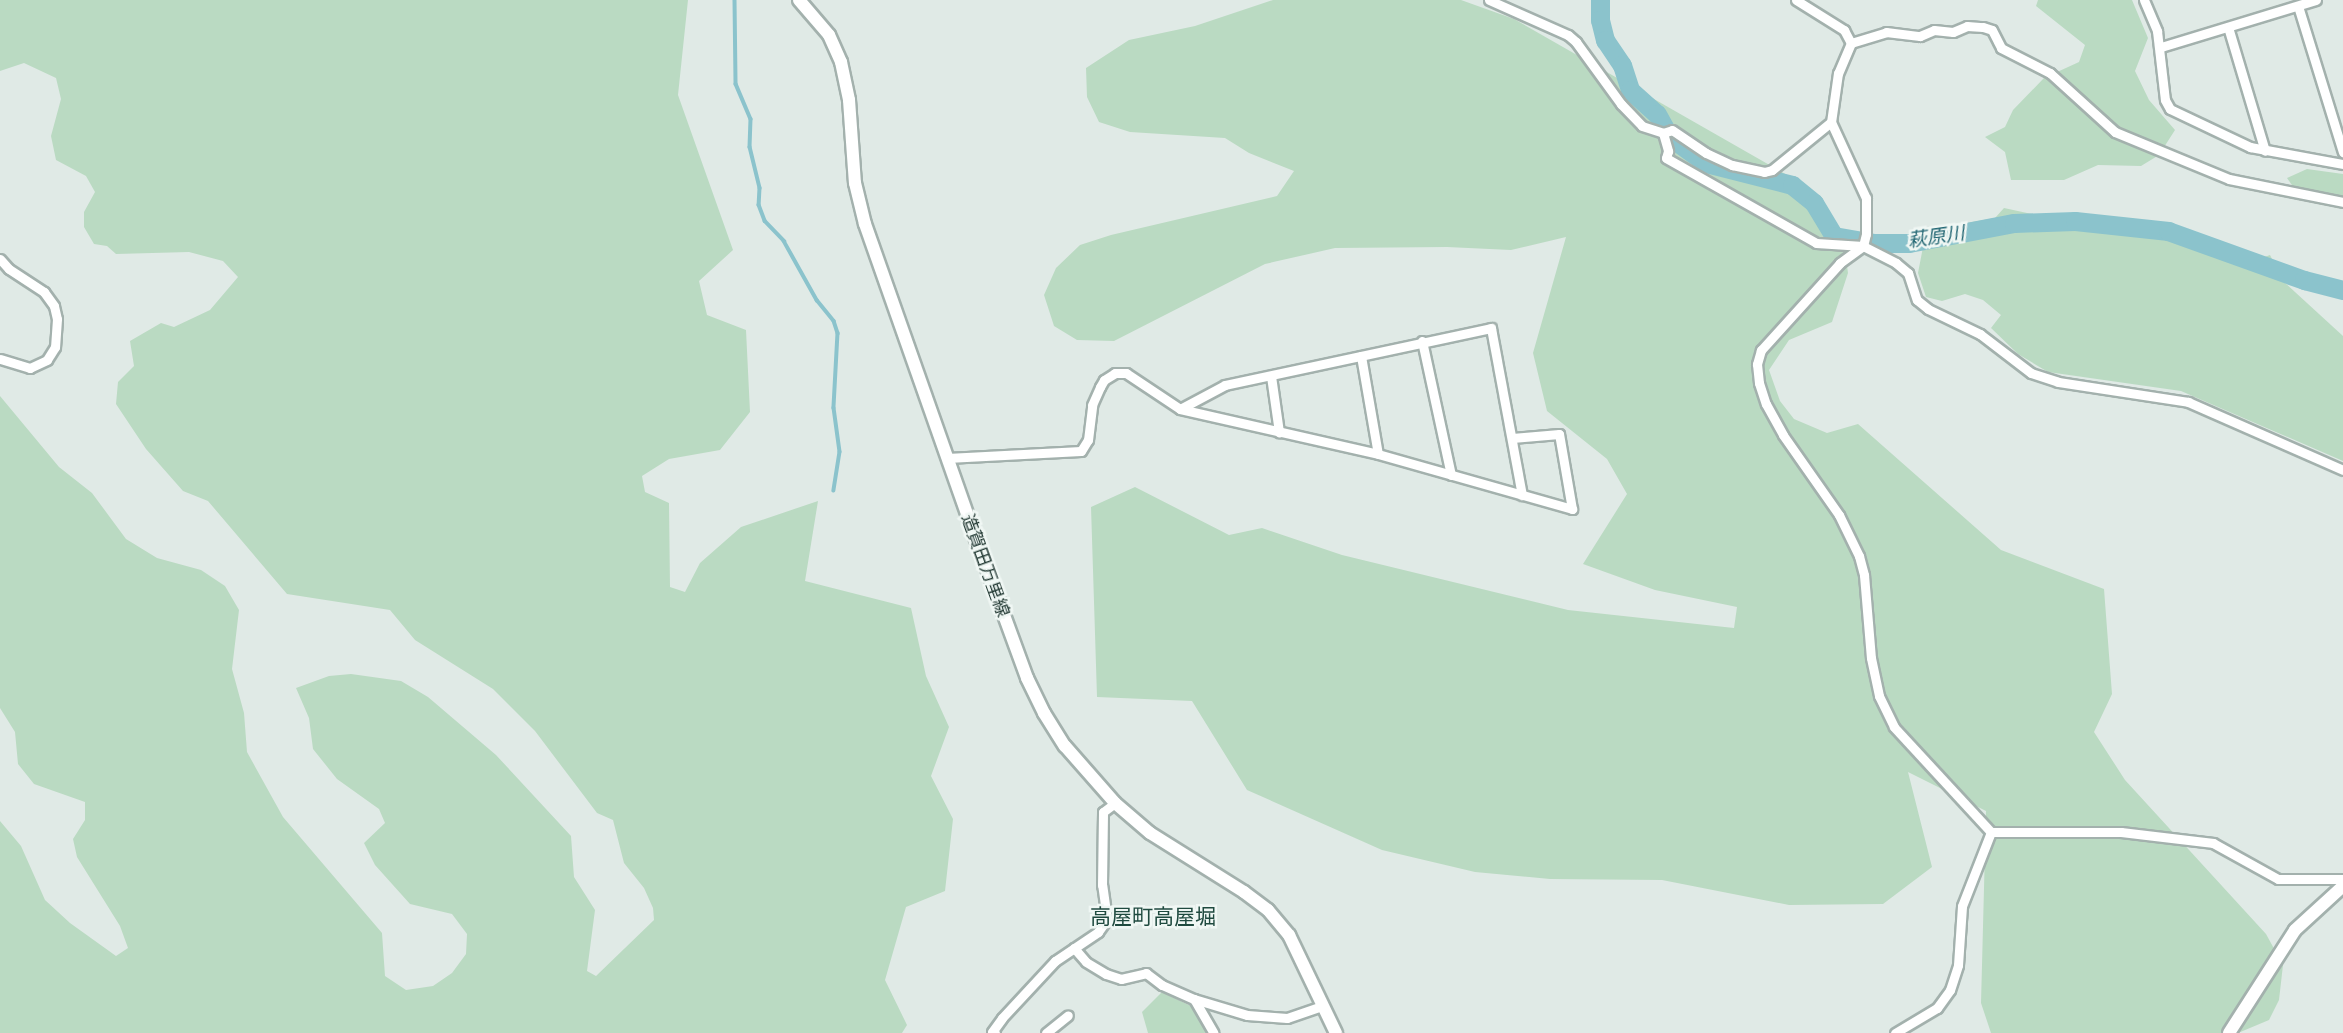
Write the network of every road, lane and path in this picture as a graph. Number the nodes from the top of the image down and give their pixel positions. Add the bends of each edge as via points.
1 (799, 0) edge
2 (1489, 0) edge
3 (1796, 0) edge
4 (2144, 0) edge
5 (2316, 0) edge
6 (2298, 6) junction
7 (2228, 27) junction
8 (1851, 43) junction
9 (2161, 47) junction
10 (1832, 122) junction
11 (1667, 132) junction
12 (2265, 151) junction
13 (2343, 152) edge
14 (2343, 164) edge
15 (2343, 202) edge
16 (1863, 246) junction
17 (0, 259) edge
18 (1422, 341) junction
19 (1361, 356) junction
20 (0, 359) edge
21 (1271, 376) junction
22 (1180, 409) junction
23 (1279, 432) junction
24 (1513, 438) junction
25 (1378, 454) junction
26 (947, 458) junction
27 (2343, 470) edge
28 (1451, 475) junction
29 (1522, 495) junction
30 (1115, 803) junction
31 (1992, 832) junction
32 (2343, 879) edge
33 (2343, 886) edge
34 (1074, 948) junction
35 (1194, 999) junction
36 (1322, 1006) junction
37 (1068, 1016) dead end
38 (995, 1033) edge
39 (1046, 1033) edge
40 (1214, 1033) edge
41 (1336, 1033) edge
42 (1895, 1033) edge
43 (2229, 1033) edge

1 - 26 main road, 造賀田万里線 via 829,35 841,62 849,100 855,183 865,224
2 - 11 street via 1568,35 1642,126
3 - 8 street via 1844,30
4 - 9 street
5 - 6 street
6 - 7 street
6 - 13 street
7 - 9 street
7 - 12 street
8 - 10 street via 1838,74
8 - 15 street via 1886,32 1920,36 1934,30 1983,27 1992,30 2001,48 2050,73 2115,132 2229,179
9 - 12 street via 2165,100 2170,108
10 - 11 street via 1780,165 1764,172 1732,164
10 - 16 street via 1866,198
11 - 16 street via 1666,158 1816,243
12 - 14 street
16 - 27 street via 1908,273 1917,300 1928,309 1980,334 2031,373 2059,382 2188,402
16 - 31 street via 1840,263 1761,350 1759,383 1777,425 1839,515 1858,556 1864,575 1871,659 1879,696 1894,727
17 - 20 street via 44,292 54,306 57,336 47,360 38,366
18 - 19 street
18 - 24 street via 1491,328
18 - 28 street
19 - 21 street
19 - 25 street
21 - 22 street via 1225,384
21 - 23 street
22 - 23 street
22 - 26 street via 1126,373 1115,373 1100,387 1092,405 1088,440 1081,452
23 - 25 street
24 - 29 street
24 - 29 street via 1559,434 1572,509
25 - 28 street
26 - 30 main road, 造賀田万里線 via 1027,678 1065,746
28 - 29 street
30 - 34 street via 1103,812 1102,885 1107,919 1098,932
30 - 36 main road, 造賀田万里線 via 1150,833 1268,910 1289,935
31 - 32 street via 2121,832 2213,843 2278,879
31 - 42 street via 1962,906 1958,965 1950,990 1937,1008
33 - 43 main road via 2295,930
34 - 35 street via 1106,974 1121,979 1146,973
34 - 38 street via 1055,961 1002,1018 992,1031
35 - 36 street via 1268,1019 1300,1015
35 - 40 street
36 - 41 main road, 造賀田万里線
37 - 39 street

